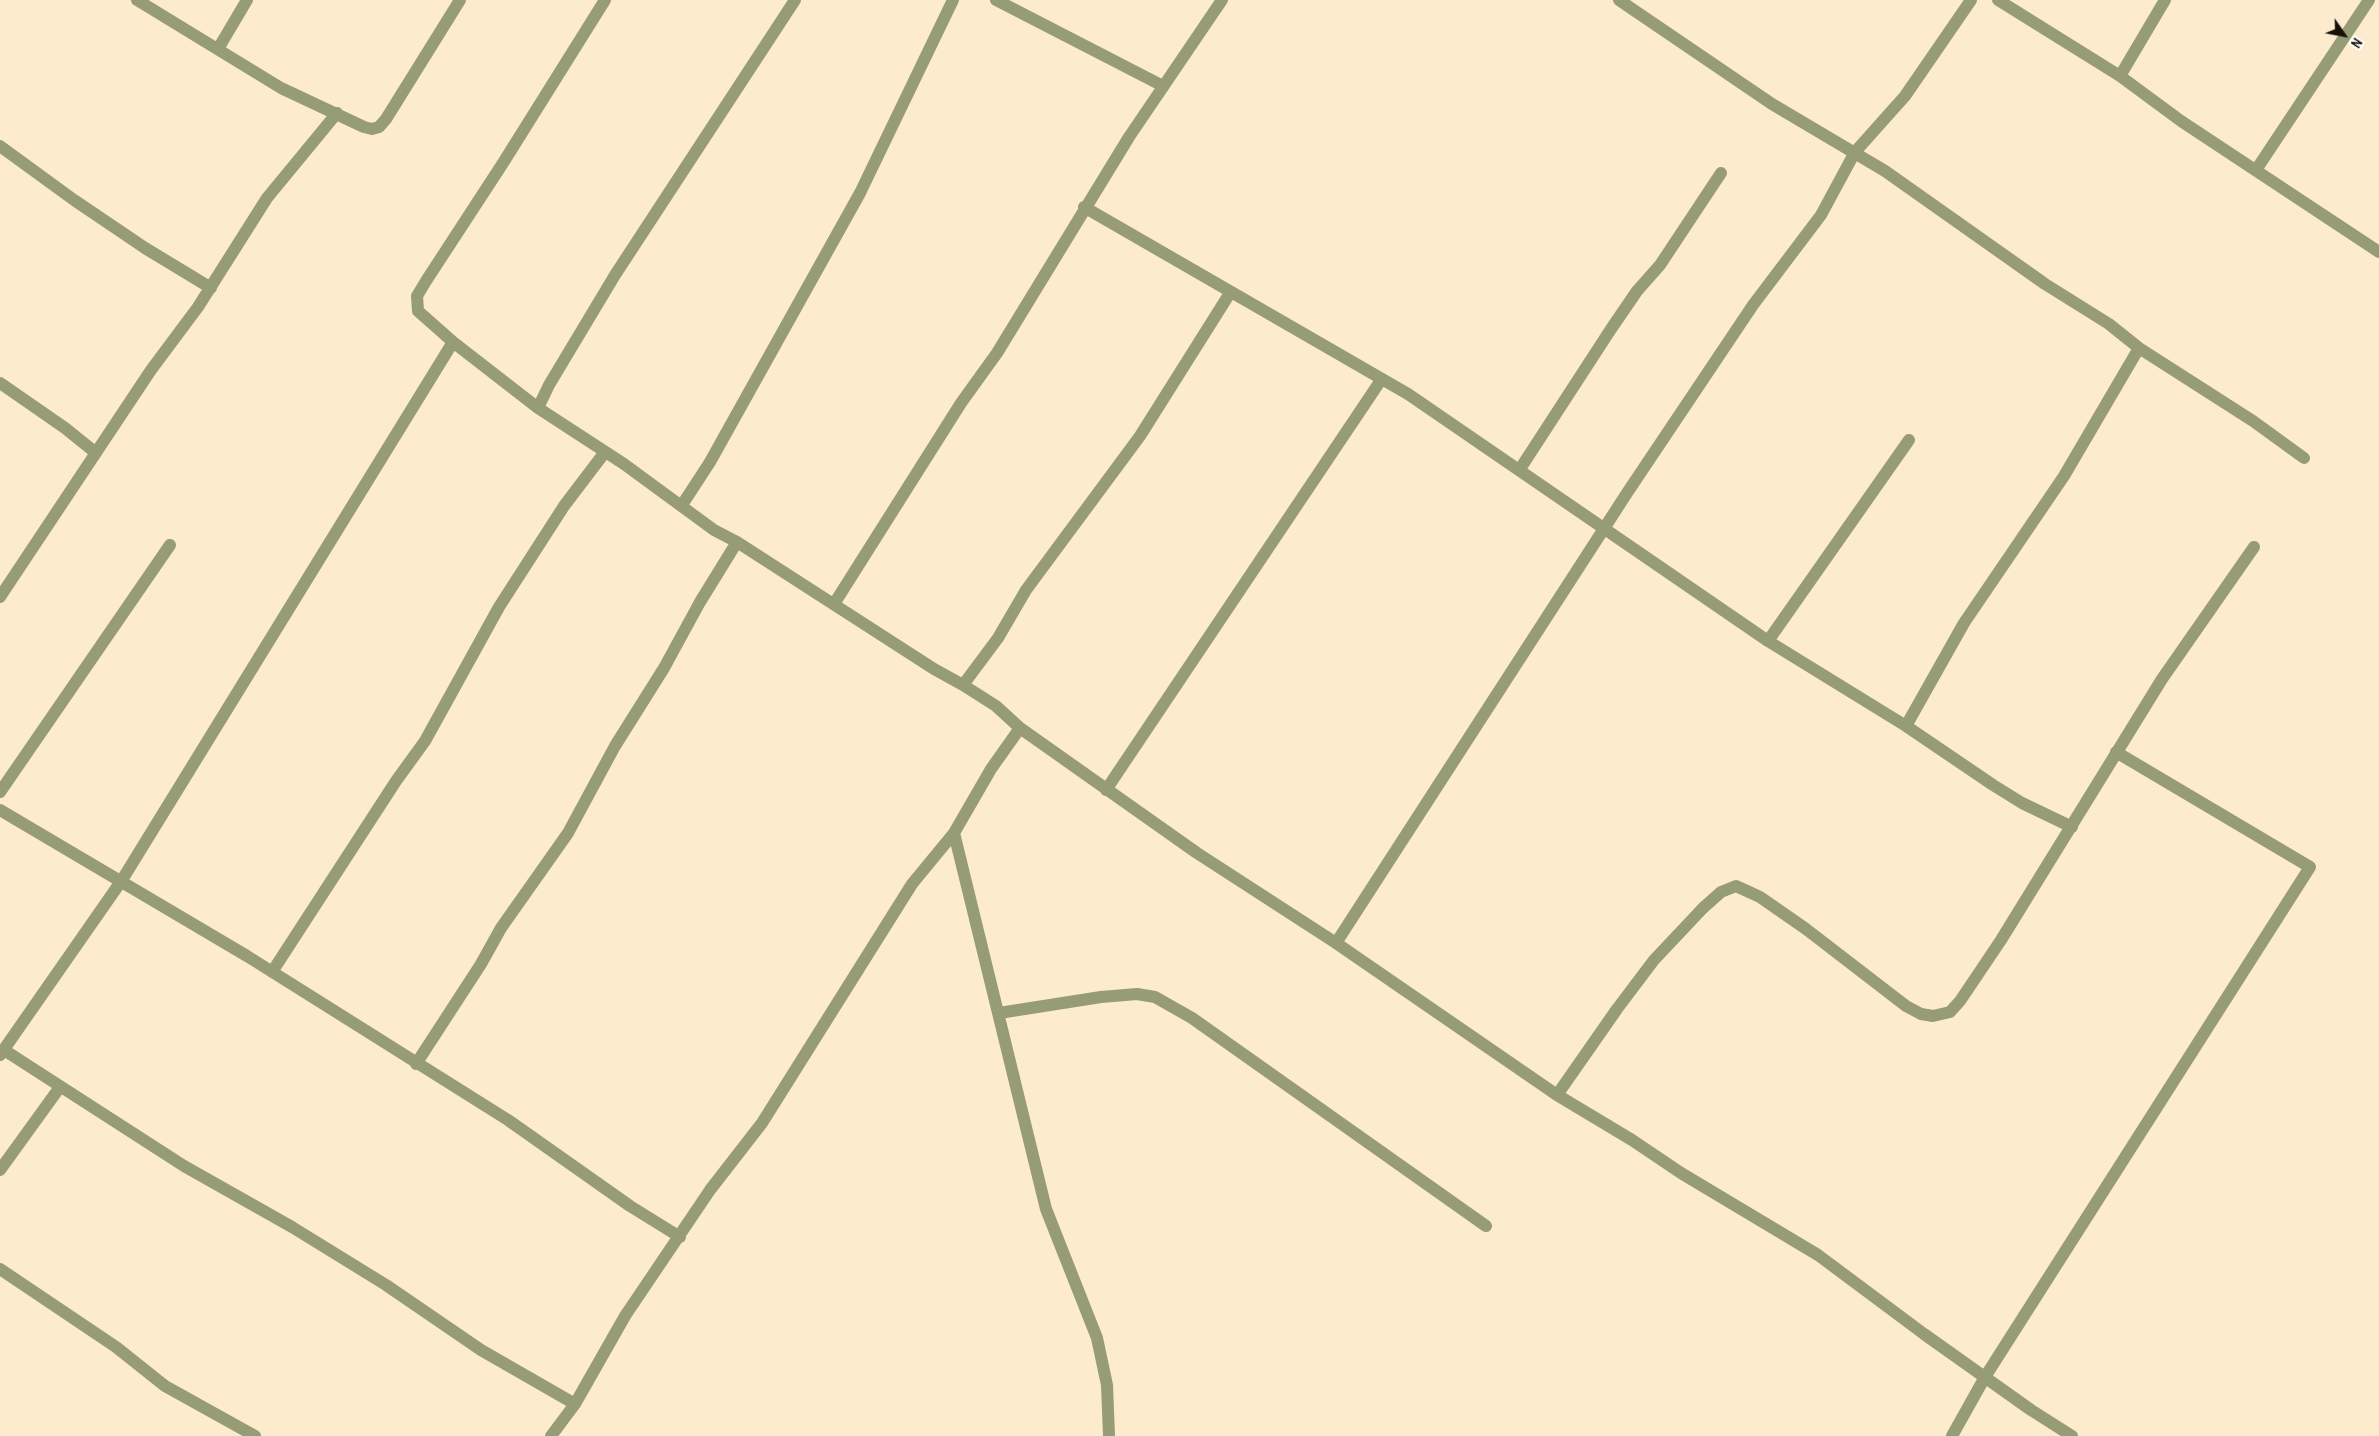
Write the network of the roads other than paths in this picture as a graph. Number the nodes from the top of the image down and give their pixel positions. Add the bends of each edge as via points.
1 (137, 0) edge
2 (247, 0) edge
3 (460, 0) edge
4 (605, 0) edge
5 (795, 0) edge
6 (953, 0) edge
7 (996, 0) edge
8 (1222, 0) edge
9 (1620, 0) edge
10 (1971, 0) edge
11 (1998, 0) edge
12 (2165, 0) edge
13 (2369, 0) edge
14 (218, 49) junction
15 (2120, 76) junction
16 (1163, 86) junction
17 (337, 113) junction
18 (0, 146) edge
19 (1855, 152) junction
20 (2256, 170) junction
21 (1721, 173) dead end
22 (1084, 208) junction
23 (2379, 252) edge
24 (211, 288) junction
25 (1230, 293) junction
26 (453, 342) junction
27 (2139, 348) junction
28 (1381, 380) junction
29 (0, 384) edge
30 (538, 408) junction
31 (1909, 440) dead end
32 (605, 452) junction
33 (96, 453) junction
34 (2304, 458) dead end
35 (1520, 469) junction
36 (682, 505) junction
37 (1605, 529) junction
38 (736, 542) junction
39 (170, 544) dead end
40 (2254, 547) dead end
41 (1, 594) edge
42 (834, 604) junction
43 (1768, 641) junction
44 (963, 685) junction
45 (1906, 726) junction
46 (1020, 728) junction
47 (2116, 752) junction
48 (1106, 790) junction
49 (0, 792) edge
50 (0, 810) edge
51 (2072, 827) junction
52 (954, 832) junction
53 (122, 880) junction
54 (1336, 943) junction
55 (272, 972) junction
56 (999, 1013) junction
57 (2, 1052) edge
58 (416, 1064) junction
59 (60, 1086) junction
60 (1558, 1095) junction
61 (0, 1170) edge
62 (1486, 1226) dead end
63 (680, 1237) junction
64 (0, 1269) edge
65 (1984, 1377) junction
66 (575, 1404) junction
67 (255, 1436) edge
68 (551, 1436) edge
69 (1109, 1436) edge
70 (1952, 1436) edge
71 (2072, 1436) edge

1 - 14 street
2 - 14 street
3 - 17 street via 379,127 364,127
4 - 26 street via 417,296 418,311
5 - 30 street via 615,275
6 - 36 street via 860,193 720,444
7 - 16 street
8 - 16 street
9 - 19 street via 1772,104
10 - 19 street via 1905,96
11 - 15 street
12 - 15 street
13 - 20 street
14 - 17 street via 281,88
15 - 20 street
16 - 22 street
17 - 24 street via 267,198
18 - 24 street via 145,248
19 - 27 street via 2045,284 2109,324
19 - 37 street via 1820,214 1753,305
20 - 23 street
21 - 35 street via 1660,265 1611,330
22 - 25 street
22 - 42 street via 997,353 935,443
24 - 33 street
25 - 28 street
25 - 44 street via 1140,436 1026,590 998,638
26 - 30 street
26 - 53 street
27 - 34 street
27 - 45 street via 2064,476 1964,623
28 - 35 street via 1408,394
28 - 48 street
29 - 33 street
30 - 32 street
31 - 43 street
32 - 36 street
32 - 55 street via 564,506 499,607 425,741
33 - 41 street
35 - 37 street
36 - 38 street via 714,530
37 - 43 street
37 - 54 street
38 - 42 street
38 - 58 street via 615,746 568,833 501,928
39 - 49 street
40 - 47 street via 2162,679
42 - 44 street
43 - 45 street
44 - 46 street via 996,706
45 - 51 street via 1994,786
46 - 48 street
46 - 52 street via 991,769
47 - 51 street
47 - 65 street via 2310,867
48 - 54 street
50 - 53 street
51 - 60 street via 1986,963 1950,1012 1933,1016 1906,1006 1806,929 1760,897 1736,886 1721,892 1703,908 1654,960
52 - 56 street
52 - 63 street via 912,884 762,1123 710,1190
53 - 55 street
53 - 57 street
54 - 60 street
55 - 58 street
56 - 62 street via 1101,997 1137,994 1155,997 1192,1018
56 - 69 street via 1046,1209 1097,1338 1107,1385
57 - 59 street
58 - 63 street via 508,1120
59 - 61 street
59 - 66 street via 184,1166 386,1285 481,1350
60 - 65 street via 1818,1255
63 - 66 street via 626,1316
64 - 67 street via 116,1347 165,1386
65 - 70 street
65 - 71 street
66 - 68 street

